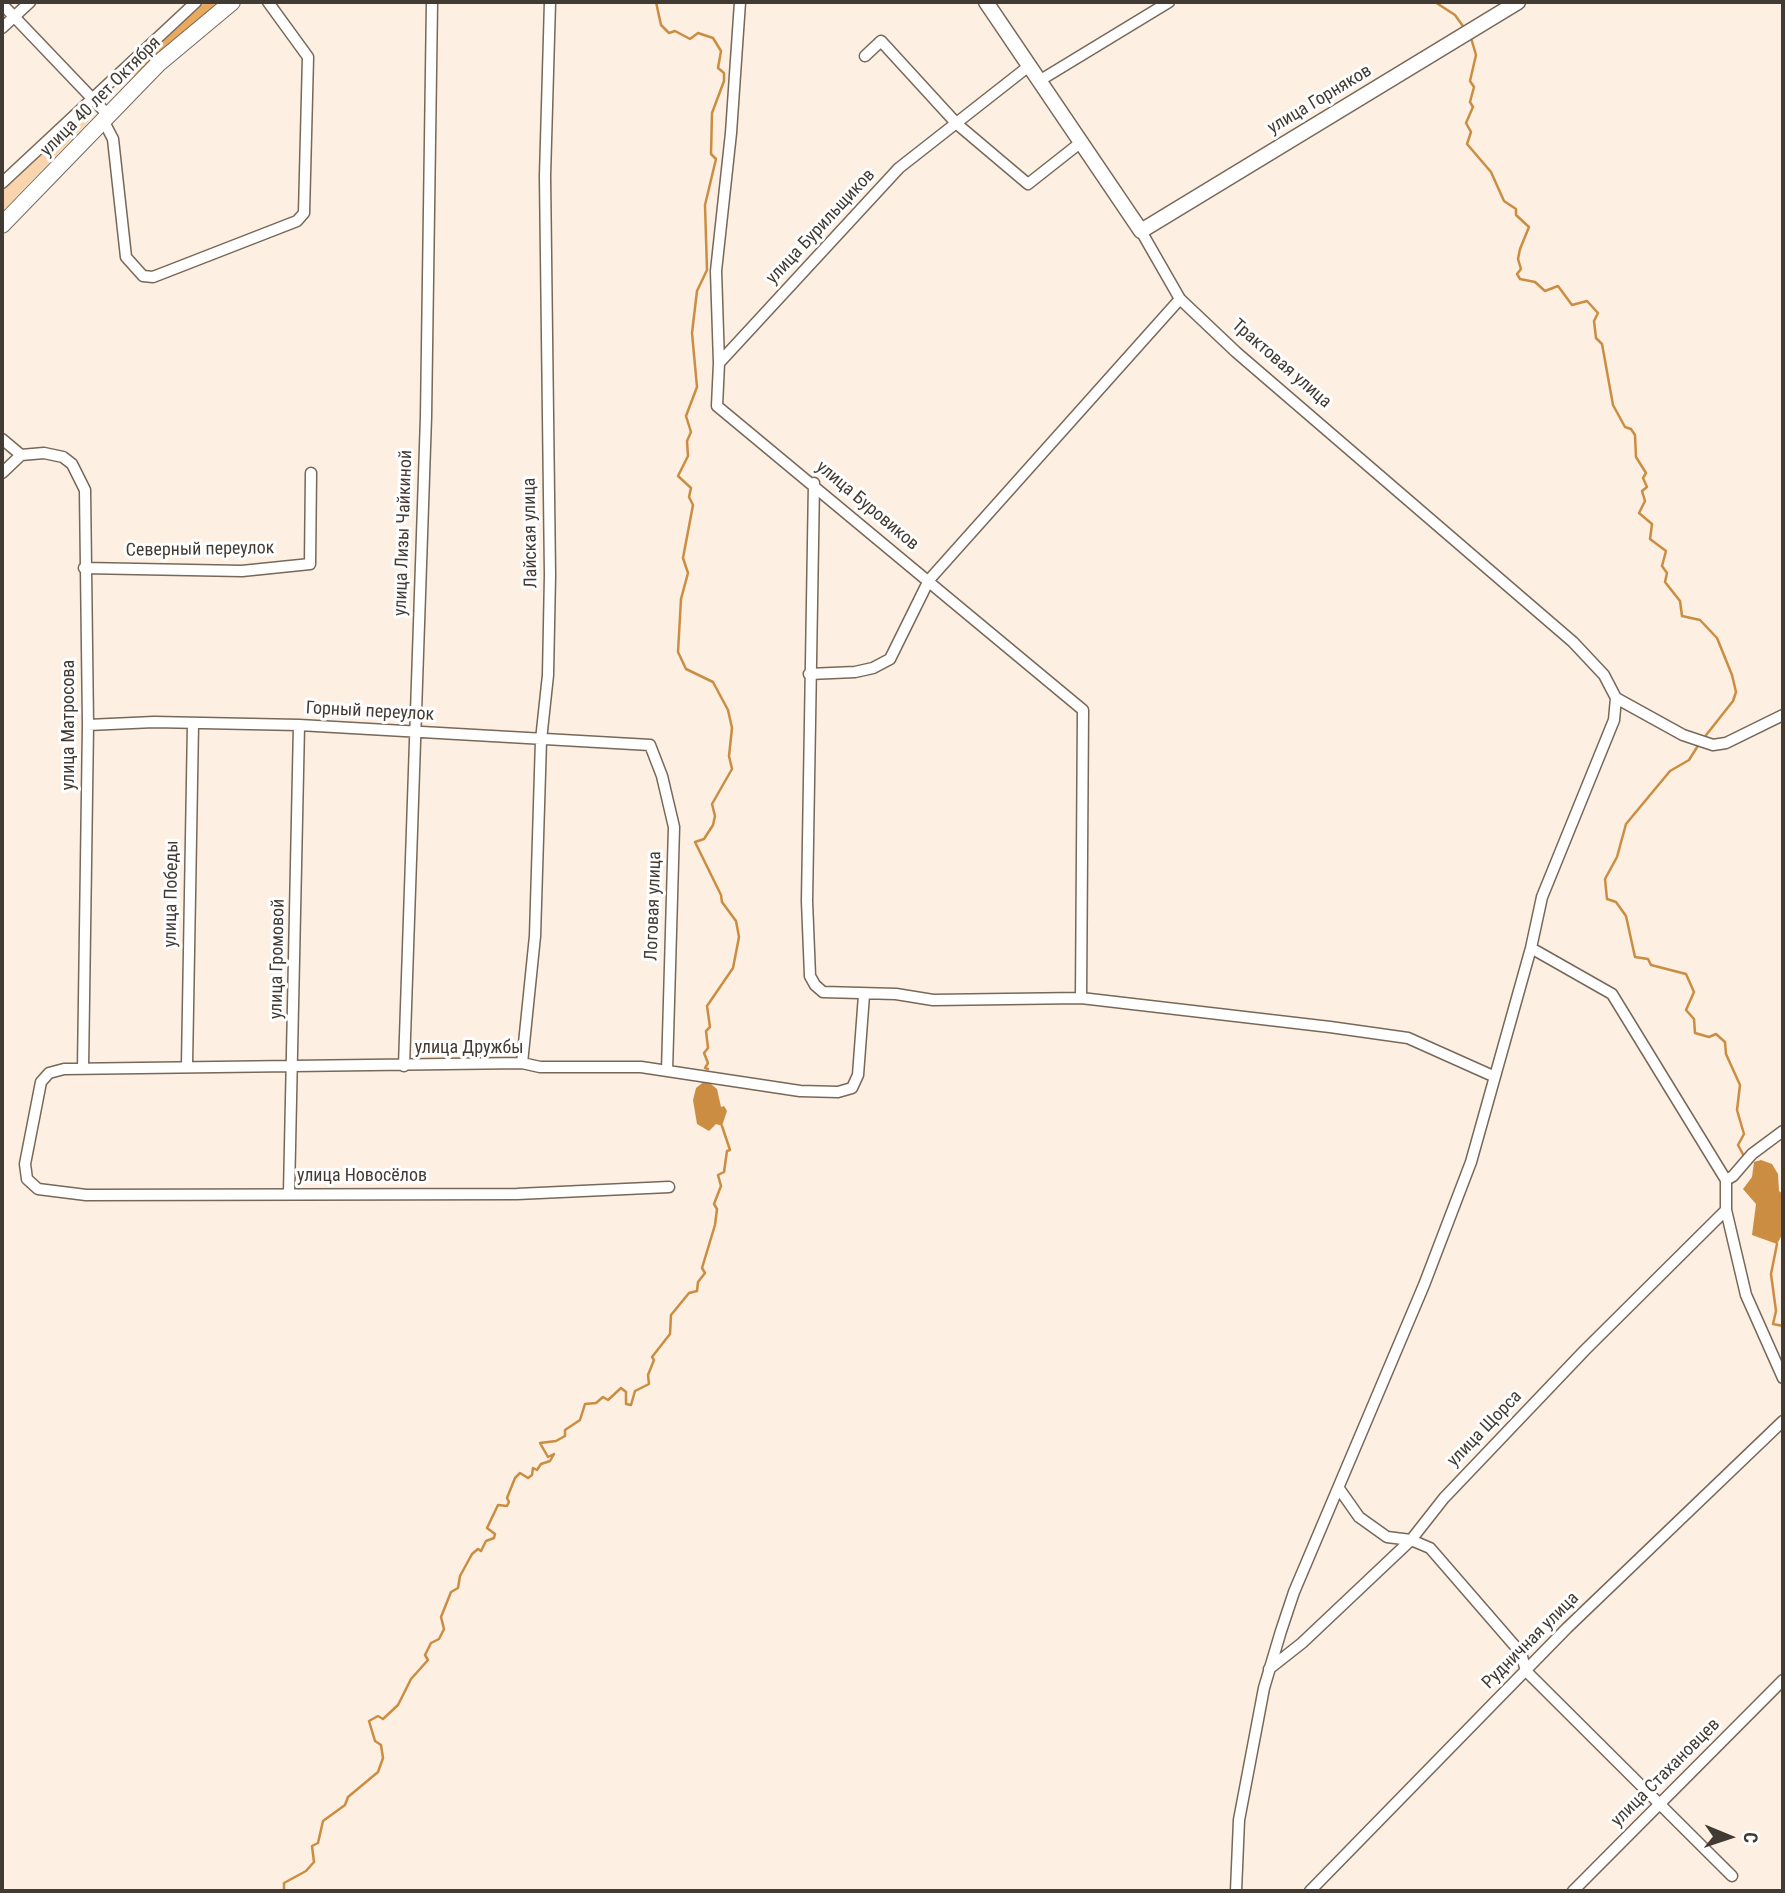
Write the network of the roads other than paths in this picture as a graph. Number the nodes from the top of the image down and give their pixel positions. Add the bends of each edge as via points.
1 (30, 2) edge
2 (196, 2) edge
3 (232, 2) edge
4 (268, 2) edge
5 (432, 2) edge
6 (550, 2) edge
7 (740, 2) edge
8 (986, 2) edge
9 (1169, 2) edge
10 (1518, 2) edge
11 (2, 4) edge
12 (14, 16) junction
13 (2, 28) edge
14 (865, 56) dead end
15 (1029, 66) junction
16 (1039, 81) junction
17 (92, 97) junction
18 (105, 118) junction
19 (957, 124) junction
20 (1080, 143) junction
21 (2, 183) edge
22 (2, 225) edge
23 (1142, 230) junction
24 (1180, 299) junction
25 (719, 363) junction
26 (2, 439) edge
27 (20, 455) junction
28 (2, 473) edge
29 (311, 473) dead end
30 (814, 483) junction
31 (84, 568) junction
32 (929, 580) junction
33 (809, 674) junction
34 (1616, 698) junction
35 (1637, 712) junction
36 (1783, 715) edge
37 (1614, 720) junction
38 (193, 724) junction
39 (88, 725) junction
40 (299, 726) junction
41 (416, 731) junction
42 (541, 740) junction
43 (650, 745) joint
44 (1531, 948) junction
45 (864, 995) junction
46 (1081, 998) junction
47 (522, 1063) junction
48 (187, 1065) junction
49 (293, 1065) junction
50 (404, 1066) junction
51 (83, 1068) junction
52 (667, 1071) junction
53 (1493, 1076) junction
54 (1783, 1131) edge
55 (1726, 1180) junction
56 (668, 1187) dead end
57 (56, 1193) joint
58 (289, 1193) junction
59 (1726, 1210) junction
60 (1783, 1378) edge
61 (1783, 1421) edge
62 (1340, 1490) junction
63 (1411, 1540) junction
64 (1281, 1631) junction
65 (1302, 1643) junction
66 (1269, 1670) junction
67 (1526, 1671) junction
68 (1783, 1680) edge
69 (1659, 1804) junction
70 (1732, 1876) dead end
71 (1237, 1891) edge
72 (1310, 1891) edge
73 (1573, 1891) edge

1 - 12 street
2 - 17 street, улица 40 лет Октября
3 - 18 main road, улица 40 лет Октября via 159,63
4 - 18 street via 308,57 304,213 297,221 153,277 143,276 126,257 113,139
5 - 41 street, улица Лизы Чайкиной
6 - 42 street, Лайская улица via 545,189 550,575
7 - 25 street, улица Буровиков via 716,271
8 - 15 street, Трактовая улица
9 - 16 street
10 - 23 street, улица Горняков
11 - 12 street
12 - 13 street
12 - 17 street
14 - 19 street via 881,41
15 - 16 street, Трактовая улица
15 - 19 street, улица Бурильщиков
16 - 20 street, Трактовая улица
17 - 18 street
17 - 21 street, улица 40 лет Октября
18 - 22 main road, улица 40 лет Октября
19 - 20 street via 1028,184
19 - 25 street, улица Бурильщиков via 899,168
20 - 23 street, Трактовая улица
23 - 24 street, Трактовая улица
24 - 32 street
24 - 34 street, Трактовая улица via 1573,642 1604,675
25 - 30 street, улица Буровиков via 717,406
26 - 27 street
27 - 28 street
27 - 31 street, улица Матросова via 55,454 72,464 80,477 85,490
29 - 31 street, Северный переулок via 310,564 242,571
30 - 32 street, улица Буровиков
30 - 33 street
31 - 39 street, улица Матросова
32 - 33 street via 890,659 855,672
32 - 46 street, улица Буровиков via 1083,710
33 - 45 street via 810,976 823,992
34 - 35 street
34 - 37 street
35 - 36 street via 1683,736 1713,745
35 - 37 street
37 - 44 street via 1551,867
38 - 39 street, Горный переулок
38 - 40 street, Горный переулок
38 - 48 street, улица Победы
39 - 51 street, улица Матросова
40 - 41 street, Горный переулок
40 - 49 street, улица Громовой
41 - 42 street, Горный переулок
41 - 50 street, улица Лизы Чайкиной
42 - 43 street, Горный переулок
42 - 47 street, Лайская улица via 535,936
43 - 52 street, Логовая улица via 674,827
44 - 53 street
44 - 55 street via 1612,994
45 - 46 street via 933,1000
45 - 52 street, улица Дружбы via 858,1075 852,1088 800,1090
46 - 53 street via 1408,1038
47 - 50 street, улица Дружбы
47 - 52 street, улица Дружбы
48 - 49 street, улица Дружбы
48 - 51 street, улица Дружбы
49 - 50 street, улица Дружбы
49 - 58 street, улица Громовой
51 - 57 street, улица Дружбы via 49,1073 41,1082 27,1143 27,1179 37,1189
53 - 62 street via 1471,1162
54 - 55 street
55 - 59 street
56 - 58 street, улица Новосёлов via 517,1194
57 - 58 street, улица Новосёлов
59 - 60 street via 1746,1295
59 - 63 street, улица Щорса via 1566,1369 1444,1498
61 - 67 street, Рудничная улица
62 - 63 street via 1359,1517 1387,1538
62 - 64 street
63 - 65 street, улица Щорса
63 - 67 street via 1430,1548 1521,1653
64 - 65 street
64 - 66 street
65 - 66 street, улица Щорса
66 - 71 street via 1239,1820
67 - 69 street
67 - 72 street, Рудничная улица
68 - 69 street, улица Стахановцев
69 - 70 street
69 - 73 street, улица Стахановцев

